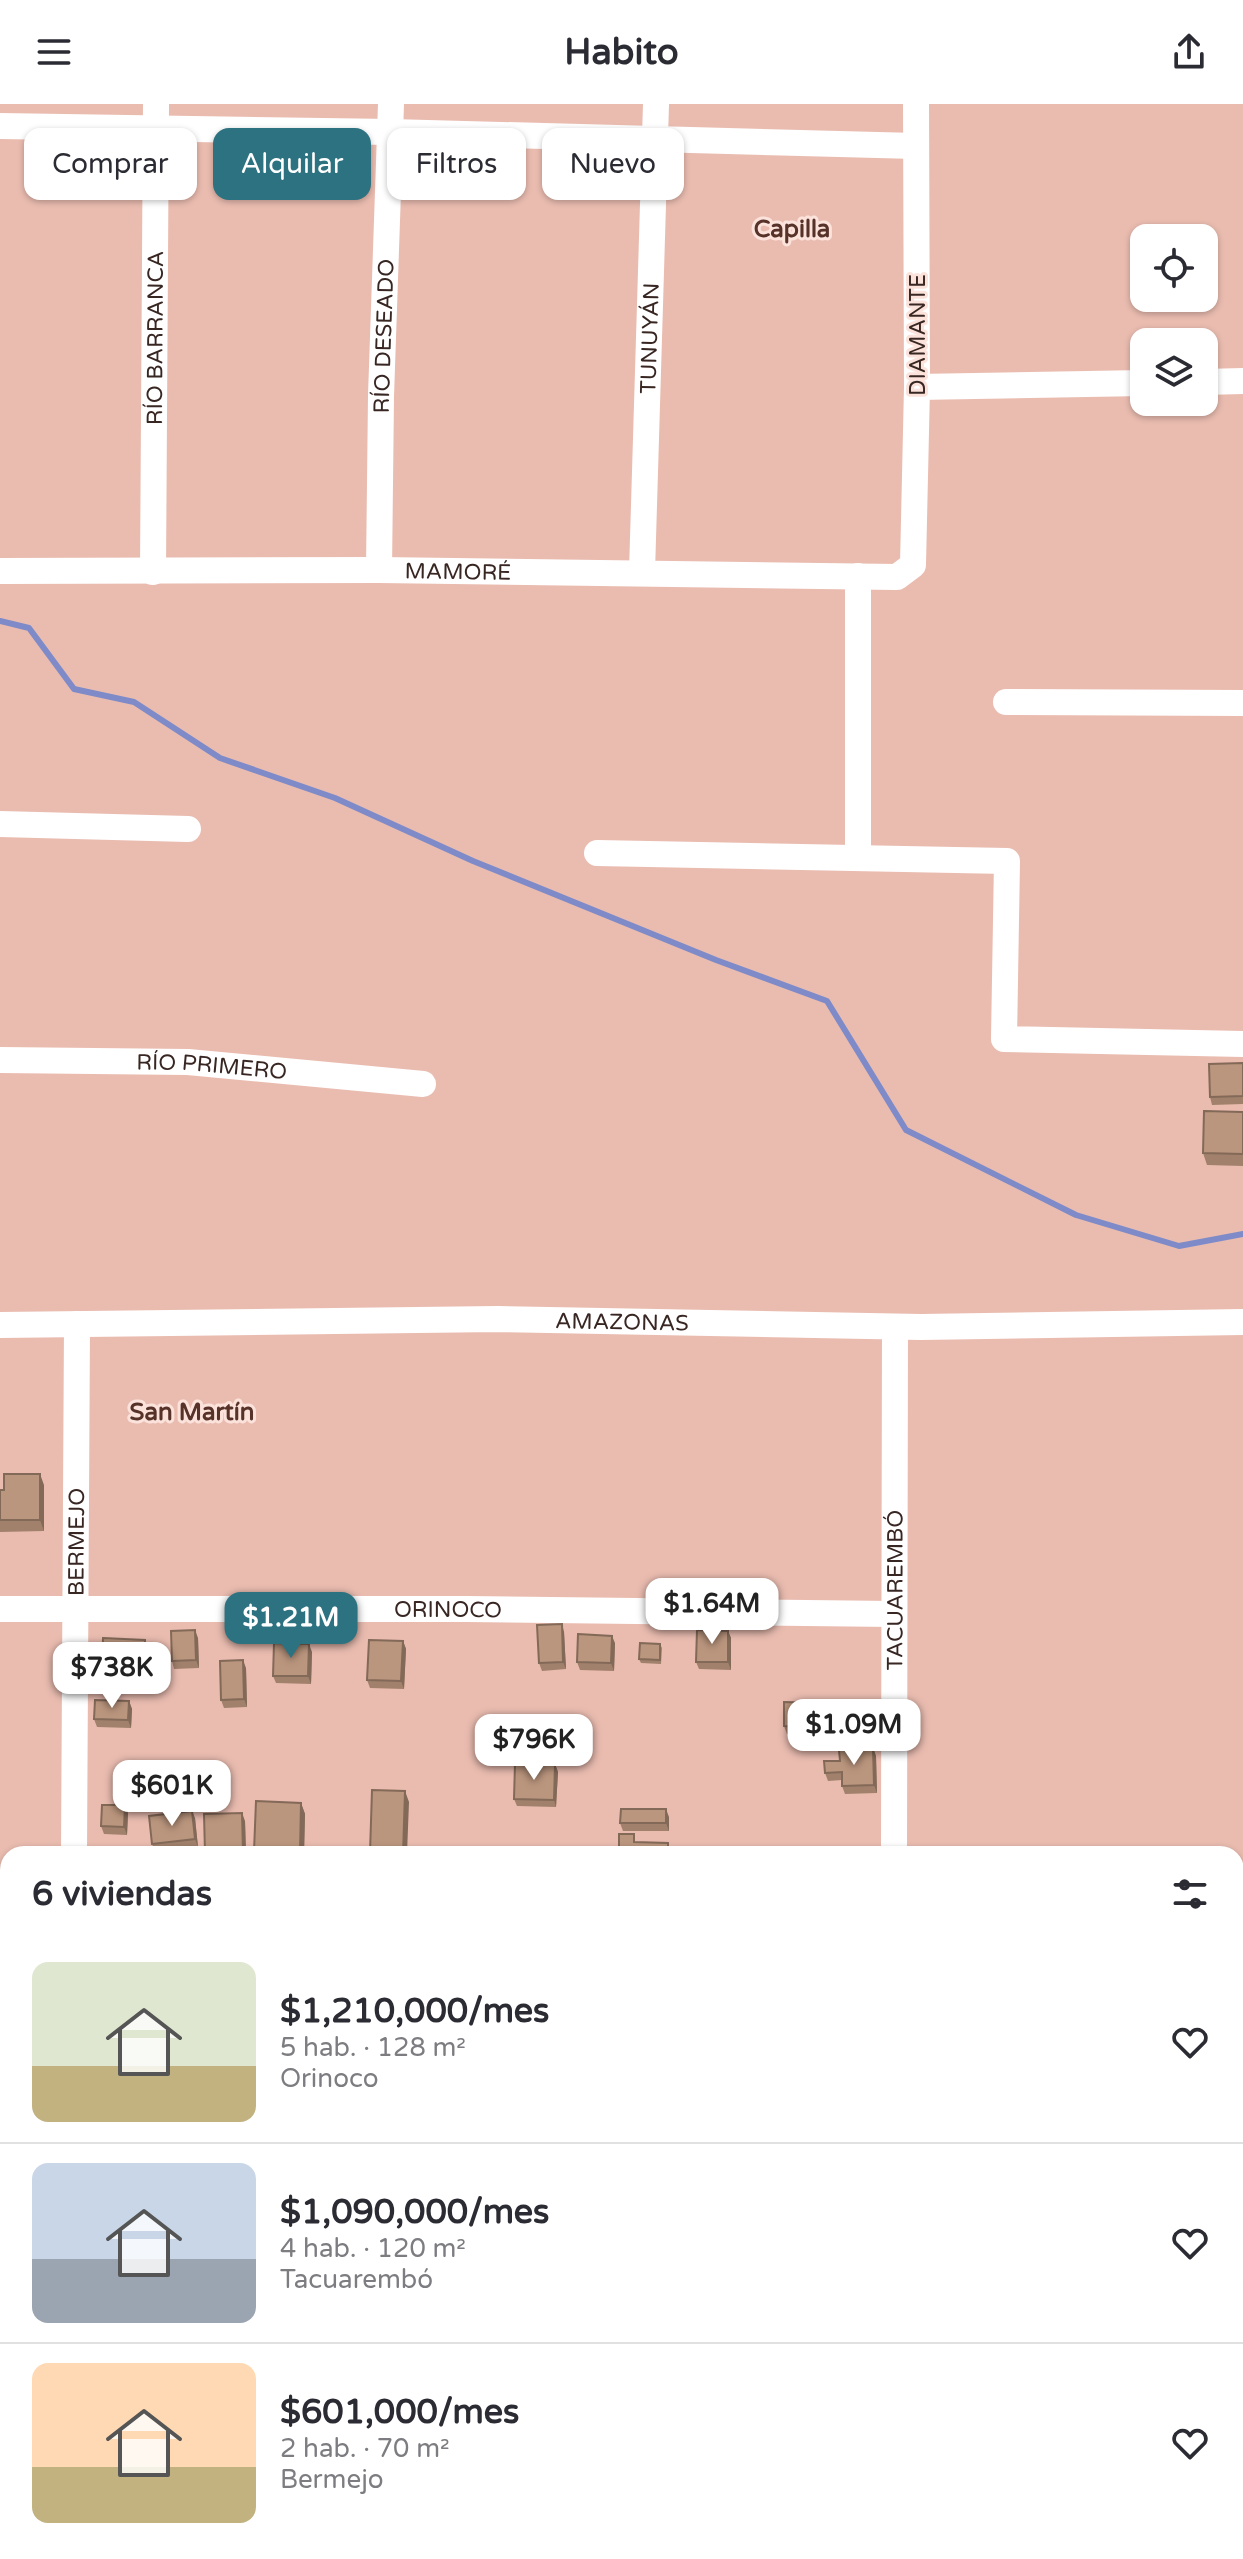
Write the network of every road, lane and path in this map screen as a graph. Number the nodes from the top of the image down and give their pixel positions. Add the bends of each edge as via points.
1 (391, 104) edge
2 (656, 104) edge
3 (916, 104) edge
4 (156, 116) edge
5 (0, 126) edge
6 (391, 128) edge
7 (657, 128) edge
8 (387, 132) edge
9 (684, 139) edge
10 (916, 146) junction
11 (389, 200) edge
12 (655, 200) edge
13 (1243, 381) edge
14 (1218, 382) edge
15 (1130, 383) edge
16 (917, 387) junction
17 (913, 565) joint
18 (379, 570) junction
19 (0, 571) edge
20 (153, 572) junction
21 (642, 572) junction
22 (858, 576) junction
23 (1006, 702) dead end
24 (1243, 703) edge
25 (0, 824) edge
26 (188, 829) dead end
27 (597, 853) dead end
28 (858, 858) junction
29 (1243, 1044) edge
30 (0, 1060) edge
31 (423, 1084) dead end
32 (1243, 1322) edge
33 (77, 1324) junction
34 (0, 1325) edge
35 (895, 1327) junction
36 (76, 1608) junction
37 (0, 1609) edge
38 (894, 1614) junction
39 (74, 1846) edge
40 (894, 1846) edge

1 - 6 street, RÍO DESEADO
2 - 7 street, TUNUYÁN
3 - 10 street, DIAMANTE
4 - 5 street
4 - 8 street
4 - 20 street, RÍO BARRANCA
9 - 10 street
10 - 16 street, DIAMANTE
11 - 18 street, RÍO DESEADO
12 - 21 street, TUNUYÁN
13 - 14 street
15 - 16 street
16 - 17 street, DIAMANTE
17 - 22 street, MAMORÉ via 897,577
18 - 20 street, MAMORÉ
18 - 21 street, MAMORÉ
19 - 20 street, MAMORÉ
21 - 22 street, MAMORÉ
22 - 28 street
23 - 24 street
25 - 26 street
27 - 28 street
28 - 29 street via 1007,861 1004,1039
30 - 31 street, RÍO PRIMERO via 188,1062
32 - 35 street, AMAZONAS
33 - 34 street, AMAZONAS
33 - 35 street, AMAZONAS via 498,1319
33 - 36 street, BERMEJO
35 - 38 street, TACUAREMBÓ
36 - 37 street, ORINOCO
36 - 38 street, ORINOCO
36 - 39 street, BERMEJO
38 - 40 street, TACUAREMBÓ

